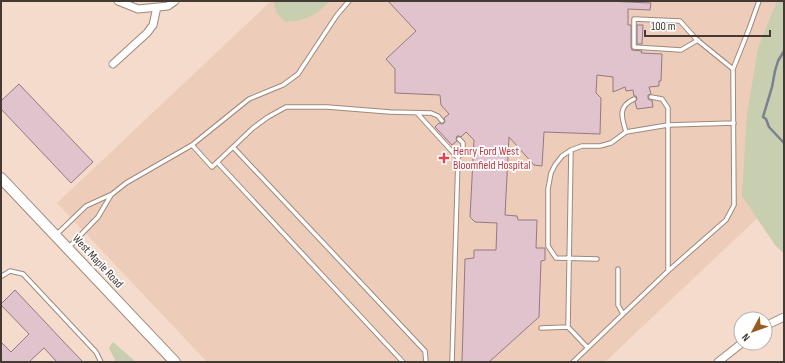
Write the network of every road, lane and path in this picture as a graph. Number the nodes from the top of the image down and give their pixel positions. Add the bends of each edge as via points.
1 (118, 1) edge
2 (174, 1) edge
3 (349, 1) edge
4 (759, 1) edge
5 (157, 7) junction
6 (698, 40) junction
7 (114, 64) dead end
8 (733, 69) junction
9 (651, 97) dead end
10 (634, 100) dead end
11 (417, 113) junction
12 (442, 120) dead end
13 (734, 123) junction
14 (668, 125) junction
15 (626, 132) junction
16 (459, 139) dead end
17 (192, 145) junction
18 (233, 147) junction
19 (571, 150) junction
20 (458, 158) junction
21 (217, 162) junction
22 (1, 178) edge
23 (111, 195) junction
24 (55, 235) junction
25 (67, 248) junction
26 (570, 259) junction
27 (597, 259) dead end
28 (618, 269) dead end
29 (668, 271) junction
30 (2, 276) dead end
31 (623, 314) junction
32 (784, 317) edge
33 (773, 322) edge
34 (568, 327) junction
35 (541, 328) dead end
36 (588, 348) junction
37 (733, 350) edge
38 (101, 362) edge
39 (175, 362) edge
40 (403, 362) edge
41 (426, 362) edge
42 (452, 362) edge
43 (573, 362) edge
44 (718, 362) edge

1 - 5 street via 138,9
2 - 5 street via 168,6
3 - 17 lane via 337,14 298,74 283,85 249,99
4 - 8 lane
5 - 7 street via 153,25
6 - 6 lane via 680,21 634,19 634,47 681,50
6 - 8 lane
8 - 13 lane
9 - 14 lane via 662,99 668,108
10 - 15 lane via 628,102 623,110 622,118
11 - 12 lane via 431,113
11 - 18 lane via 286,107 253,128
11 - 20 lane
13 - 14 lane
13 - 29 lane via 734,205 726,220
14 - 15 lane
14 - 29 lane
15 - 19 lane via 611,143 582,146
16 - 20 lane via 463,143
17 - 21 lane via 212,167
17 - 23 lane via 126,183
18 - 21 lane
18 - 41 lane via 425,351
19 - 26 lane
19 - 26 lane via 555,165 548,190 548,246 556,258
20 - 42 lane
21 - 40 lane
22 - 24 main road, West Maple Road
23 - 24 lane via 86,206
23 - 25 lane via 98,218
24 - 25 main road, West Maple Road
25 - 39 main road, West Maple Road
26 - 27 lane
26 - 34 lane
28 - 31 lane via 618,305
29 - 31 lane
30 - 38 lane via 10,271 23,274 96,352
31 - 36 lane
32 - 33 street
34 - 35 lane
34 - 36 lane
36 - 43 lane
37 - 44 street

